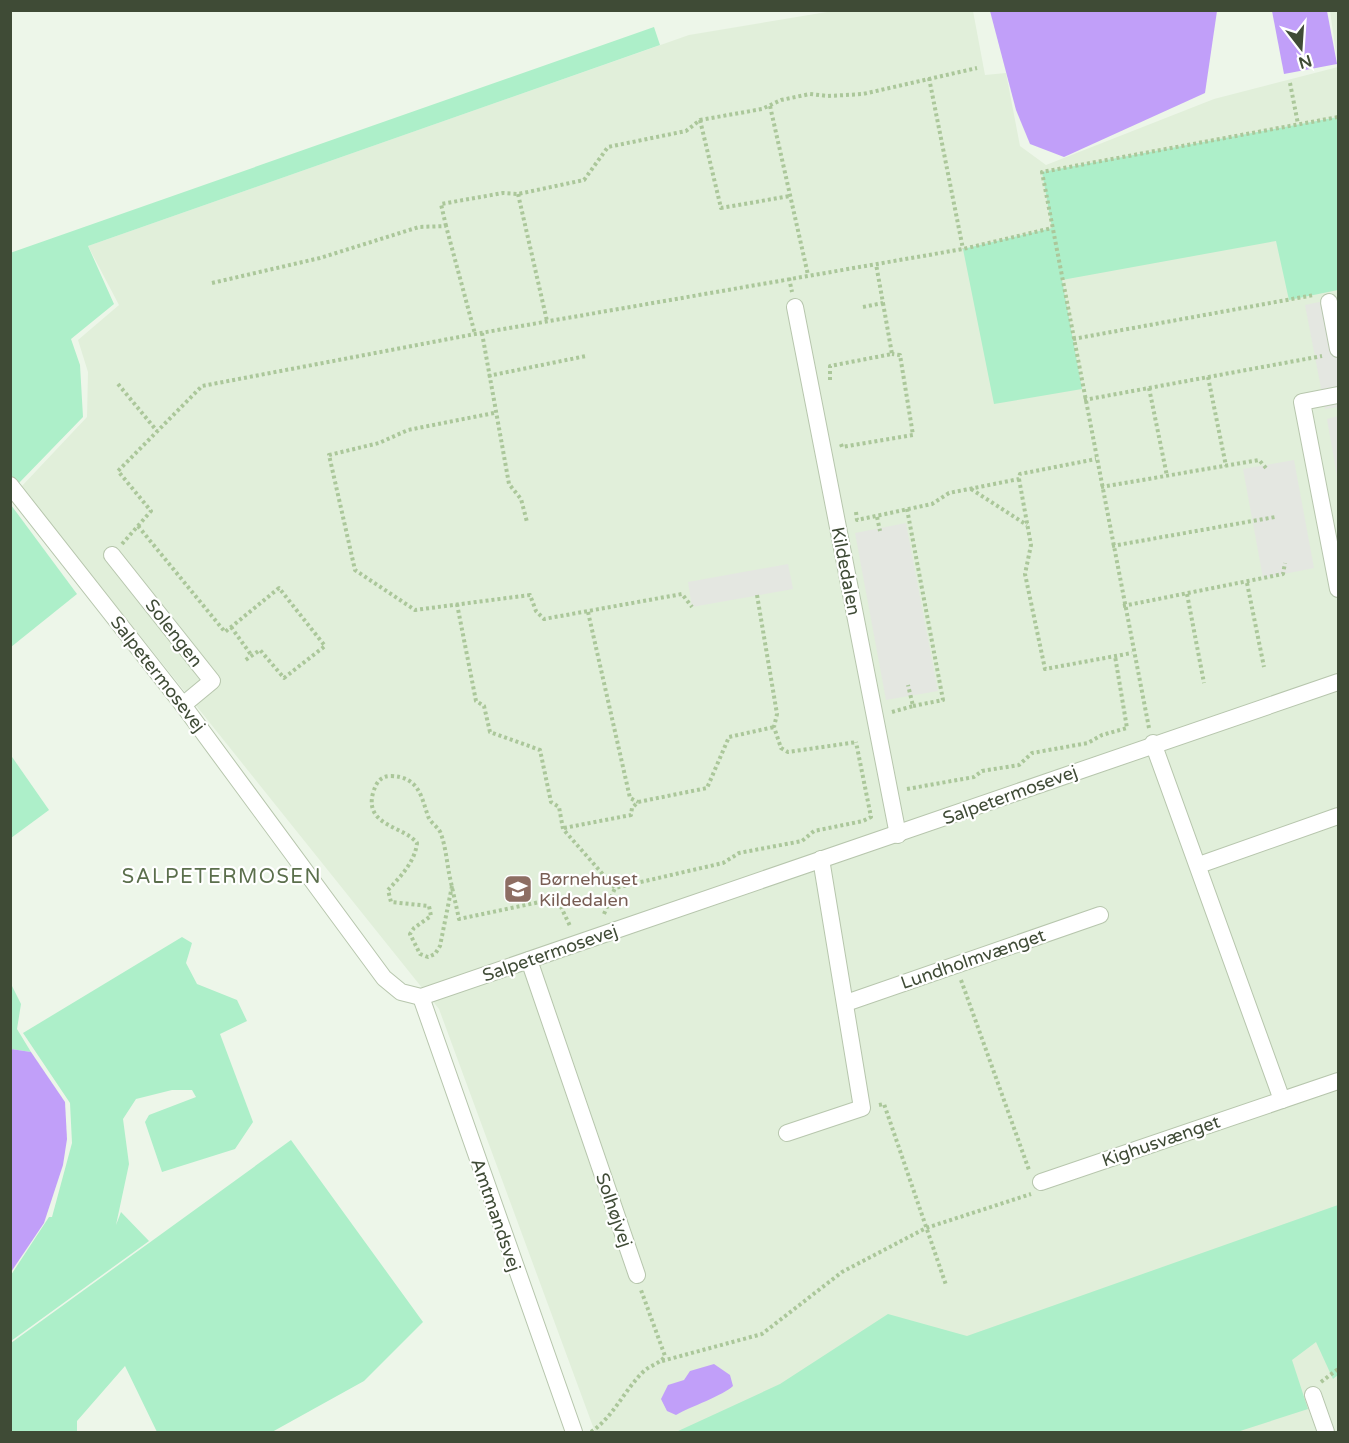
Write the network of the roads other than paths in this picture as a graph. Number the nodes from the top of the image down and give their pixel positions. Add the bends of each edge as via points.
1 (1329, 302) road end
2 (795, 307) dead end
3 (1334, 352) edge
4 (1338, 395) edge
5 (10, 485) edge
6 (112, 555) road end
7 (1338, 589) edge
8 (1338, 682) edge
9 (183, 705) junction
10 (1153, 743) junction
11 (1338, 816) edge
12 (898, 835) junction
13 (821, 859) junction
14 (1198, 865) junction
15 (1100, 915) dead end
16 (529, 960) junction
17 (421, 997) junction
18 (846, 1003) junction
19 (1338, 1080) edge
20 (1282, 1100) junction
21 (787, 1133) dead end
22 (1041, 1182) road end
23 (637, 1275) road end
24 (1313, 1395) dead end
25 (574, 1432) edge
26 (1326, 1432) edge

1 - 3 street
2 - 12 street, Kildedalen
4 - 7 street via 1302,402
5 - 9 street, Salpetermosevej
6 - 9 street, Solengen via 212,681
8 - 10 street, Salpetermosevej
9 - 17 street, Salpetermosevej via 384,978 400,992
10 - 12 street, Salpetermosevej
10 - 14 street
11 - 14 street
12 - 13 street, Salpetermosevej
13 - 16 street, Salpetermosevej
13 - 18 street
14 - 20 street
15 - 18 street, Lundholmvænget
16 - 17 street, Salpetermosevej
16 - 23 street, Solhøjvej
17 - 25 street, Amtmandsvej
18 - 21 street via 862,1108
19 - 20 street, Kighusvænget
20 - 22 street, Kighusvænget
24 - 26 street

